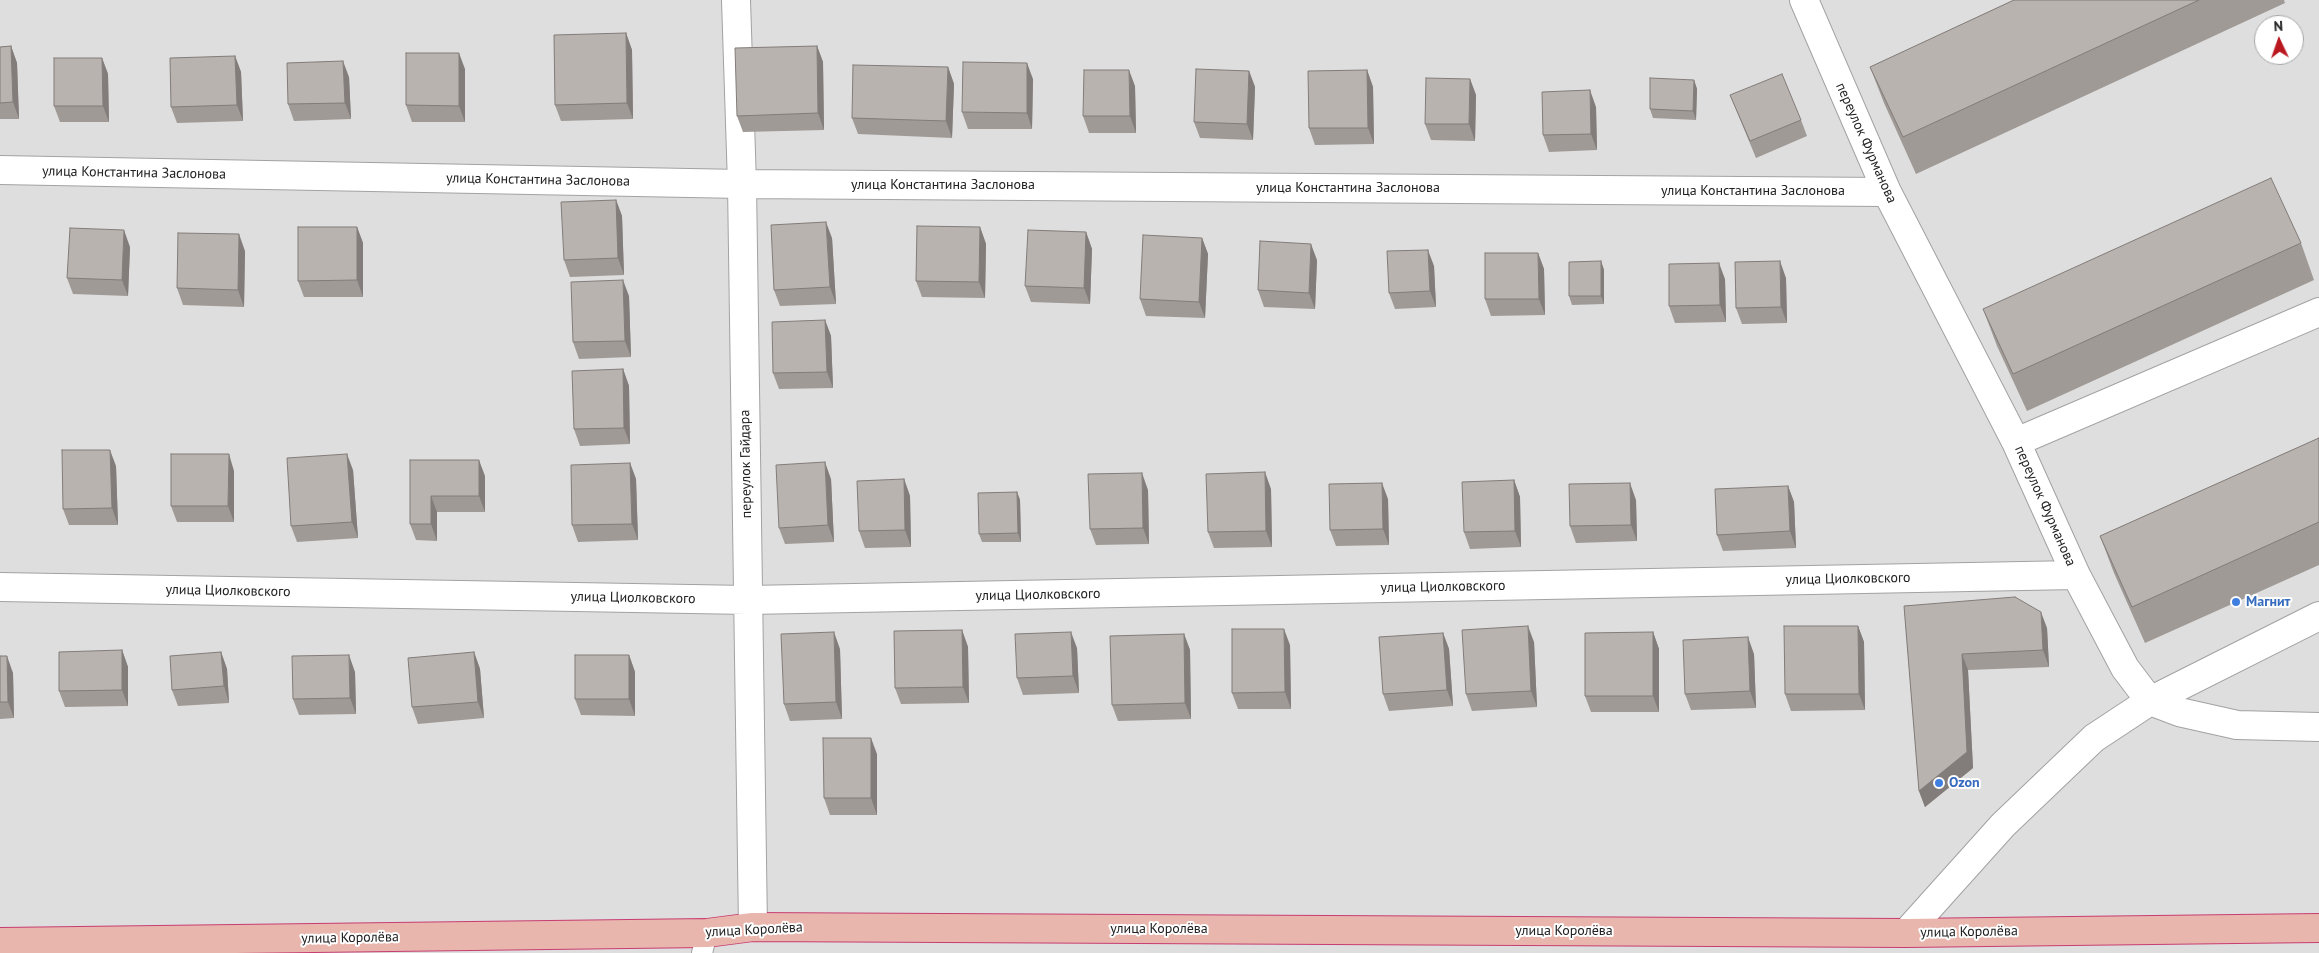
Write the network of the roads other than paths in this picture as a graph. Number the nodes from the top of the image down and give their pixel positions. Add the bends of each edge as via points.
1 (736, 0) edge
2 (1804, 0) edge
3 (0, 170) edge
4 (742, 184) junction
5 (1887, 192) junction
6 (2319, 312) edge
7 (2016, 442) junction
8 (2076, 575) junction
9 (0, 587) edge
10 (748, 600) junction
11 (2319, 616) edge
12 (2150, 701) junction
13 (2319, 727) edge
14 (753, 927) junction
15 (2319, 928) edge
16 (1906, 933) junction
17 (0, 942) edge
18 (704, 943) edge

1 - 4 street, переулок Гайдара
2 - 5 street, переулок Фурманова
3 - 4 street, улица Константина Заслонова
4 - 5 street, улица Константина Заслонова
4 - 10 street, переулок Гайдара
5 - 7 street, переулок Фурманова
6 - 7 street
7 - 8 street, переулок Фурманова
8 - 10 street, улица Циолковского
8 - 12 street, переулок Фурманова via 2126,668
9 - 10 street, улица Циолковского
10 - 14 street, переулок Гайдара
11 - 12 street
12 - 13 street via 2179,712 2237,726
12 - 16 street via 2094,738 2003,825
14 - 16 highway, улица Королёва
14 - 18 highway, улица Королёва
15 - 16 highway, улица Королёва
17 - 18 highway, улица Королёва

